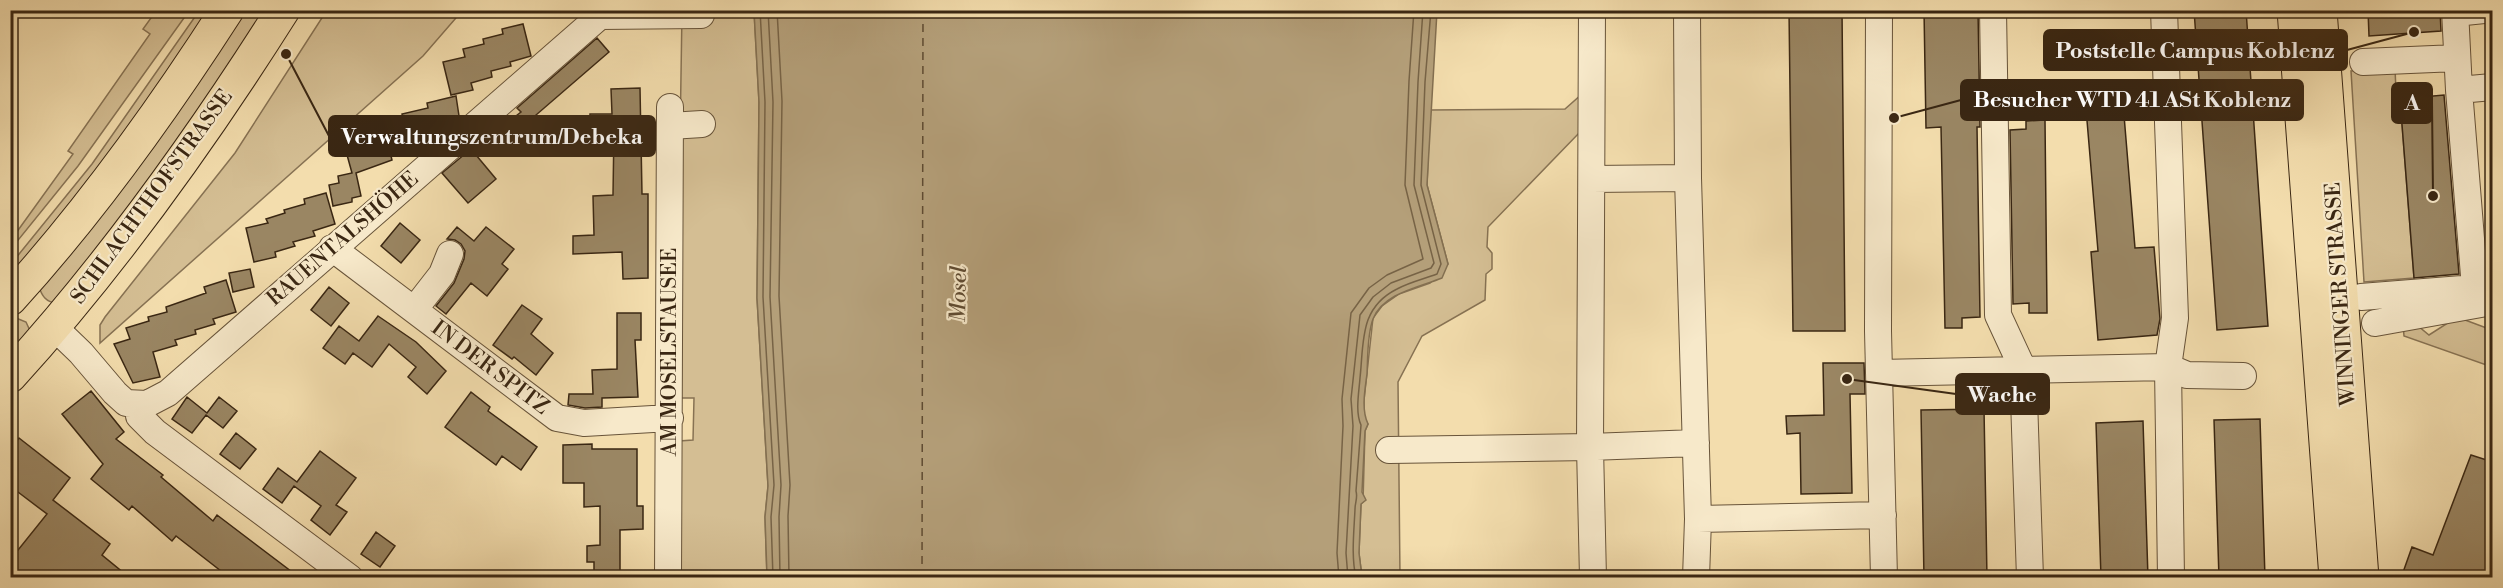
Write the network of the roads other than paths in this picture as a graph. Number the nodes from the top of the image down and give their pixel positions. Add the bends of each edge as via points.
1 (226, 10) edge
2 (284, 10) edge
3 (1592, 10) edge
4 (1687, 10) edge
5 (1879, 10) edge
6 (1993, 10) edge
7 (2164, 10) edge
8 (2295, 10) edge
9 (2320, 10) edge
10 (2484, 10) edge
11 (2455, 12) edge
12 (598, 13) edge
13 (701, 15) dead end
14 (2457, 58) junction
15 (2363, 62) dead end
16 (2493, 87) edge
17 (2459, 90) junction
18 (702, 124) dead end
19 (1688, 178) junction
20 (1592, 179) junction
21 (2482, 247) edge
22 (332, 248) junction
23 (450, 254) dead end
24 (13, 296) edge
25 (2361, 297) dead end
26 (2493, 302) edge
27 (414, 310) junction
28 (2374, 323) dead end
29 (54, 327) junction
30 (2168, 367) junction
31 (2023, 369) junction
32 (1879, 373) junction
33 (10, 376) edge
34 (2243, 376) dead end
35 (138, 405) junction
36 (670, 418) junction
37 (1696, 443) junction
38 (1590, 447) junction
39 (1389, 450) dead end
40 (1883, 515) junction
41 (1698, 519) junction
42 (350, 578) edge
43 (668, 578) edge
44 (1593, 578) edge
45 (1696, 578) edge
46 (1884, 578) edge
47 (2030, 578) edge
48 (2171, 578) edge
49 (2336, 578) edge
50 (2362, 578) edge

1 - 24 main road via 90,204
2 - 29 main road, SCHLACHTHOFSTRASSE via 122,244
3 - 20 street
4 - 19 street
5 - 32 street
6 - 31 street via 1998,315
7 - 30 street via 2175,318
8 - 49 main road, WINNINGER STRASSE
9 - 50 main road, WINNINGER STRASSE
10 - 11 street
11 - 14 street
12 - 13 street, RAUENTALSHÖHE
12 - 22 street, RAUENTALSHÖHE
14 - 15 street
14 - 17 street
16 - 17 street
17 - 21 street
18 - 36 street, AM MOSELSTAUSEE via 670,116
19 - 20 street
19 - 37 street
20 - 38 street
21 - 25 street via 2475,288
22 - 27 street, IN DER SPITZ
22 - 35 street, RAUENTALSHÖHE via 168,393
23 - 27 street via 442,274
24 - 29 main road
26 - 28 street
27 - 36 street, IN DER SPITZ via 556,418 584,423
29 - 33 main road, SCHLACHTHOFSTRASSE
29 - 35 street via 115,393 126,403
30 - 31 street
30 - 34 street via 2187,375
30 - 48 street
31 - 32 street
31 - 47 street
32 - 40 street
35 - 42 street via 139,416 154,432
36 - 43 street, AM MOSELSTAUSEE
37 - 38 street
37 - 41 street
38 - 39 street
38 - 44 street
40 - 41 street
40 - 46 street
41 - 45 street

